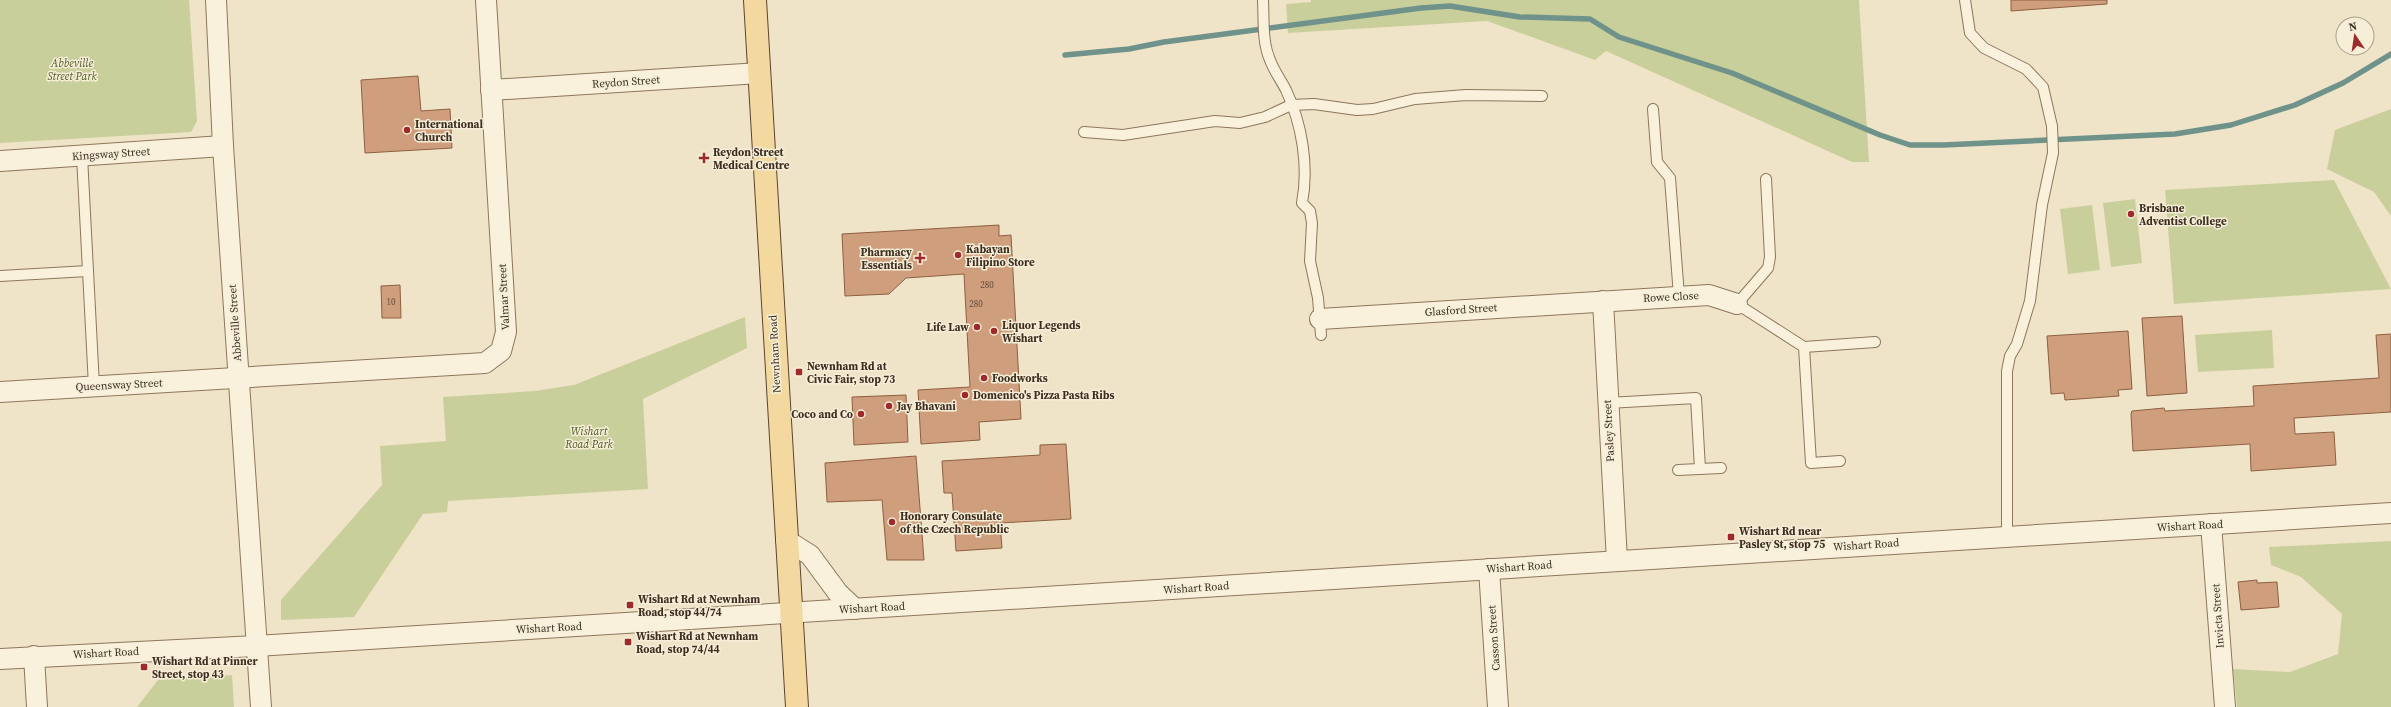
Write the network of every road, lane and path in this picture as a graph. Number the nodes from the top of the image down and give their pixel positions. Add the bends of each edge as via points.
1 (216, 0) edge
2 (486, 0) edge
3 (755, 0) edge
4 (1263, 0) edge
5 (1965, 0) edge
6 (760, 73) junction
7 (492, 90) junction
8 (1542, 96) dead end
9 (1291, 105) junction
10 (1653, 109) dead end
11 (1084, 132) dead end
12 (223, 146) junction
13 (82, 156) junction
14 (0, 161) edge
15 (1766, 180) dead end
16 (88, 271) junction
17 (0, 276) edge
18 (1679, 296) junction
19 (1603, 301) junction
20 (1737, 304) junction
21 (1321, 327) joint
22 (1875, 342) dead end
23 (1804, 347) junction
24 (238, 378) junction
25 (94, 386) junction
26 (0, 392) edge
27 (1608, 403) junction
28 (1840, 461) dead end
29 (1721, 468) dead end
30 (1700, 469) junction
31 (1678, 470) dead end
32 (2391, 513) edge
33 (2211, 524) junction
34 (2007, 537) junction
35 (786, 540) junction
36 (1616, 561) junction
37 (1489, 569) junction
38 (855, 608) junction
39 (791, 613) junction
40 (256, 646) junction
41 (34, 656) junction
42 (0, 658) edge
43 (37, 707) edge
44 (261, 707) edge
45 (797, 707) edge
46 (1498, 707) edge
47 (2225, 707) edge

1 - 12 street, Abbeville Street
2 - 7 street, Valmar Street
3 - 6 main road, Newnham Road
4 - 9 lane via 1266,44 1270,60
5 - 34 lane via 1970,33 1984,48 2026,69 2043,86 2052,126 2053,153 2042,205 2030,301 2007,371
6 - 7 street, Reydon Street
6 - 35 main road, Newnham Road
7 - 24 street, Valmar Street via 506,332 501,351 485,363
8 - 9 lane via 1466,95 1415,99 1357,110 1314,104
9 - 11 lane via 1266,117 1240,123 1215,121 1123,135
9 - 21 lane via 1302,134 1302,202 1310,210 1312,223 1310,261
10 - 18 lane via 1657,162 1670,178
12 - 13 street, Kingsway Street
12 - 24 street, Abbeville Street
13 - 14 street, Kingsway Street
13 - 16 lane
15 - 20 lane via 1770,257 1768,268
16 - 17 lane
16 - 25 lane
18 - 19 street, Rowe Close
18 - 20 street, Rowe Close via 1708,295
19 - 21 street, Glasford Street
19 - 27 street, Pasley Street
20 - 23 lane
22 - 23 lane
23 - 28 lane via 1811,463
24 - 25 street, Queensway Street
24 - 40 street, Abbeville Street
25 - 26 street, Queensway Street
27 - 30 lane via 1696,398
27 - 36 street, Pasley Street
29 - 30 lane
30 - 31 lane
32 - 33 street, Wishart Road
33 - 34 street, Wishart Road
33 - 47 street, Invicta Street
34 - 36 street, Wishart Road
35 - 38 street via 810,555 838,593
35 - 39 main road, Newnham Road
36 - 37 street, Wishart Road
37 - 38 street, Wishart Road
37 - 46 street, Casson Street
38 - 39 street, Wishart Road
39 - 40 street, Wishart Road
39 - 45 main road, Newnham Road
40 - 41 street, Wishart Road
40 - 44 street, Abbeville Street
41 - 42 street, Wishart Road
41 - 43 street

